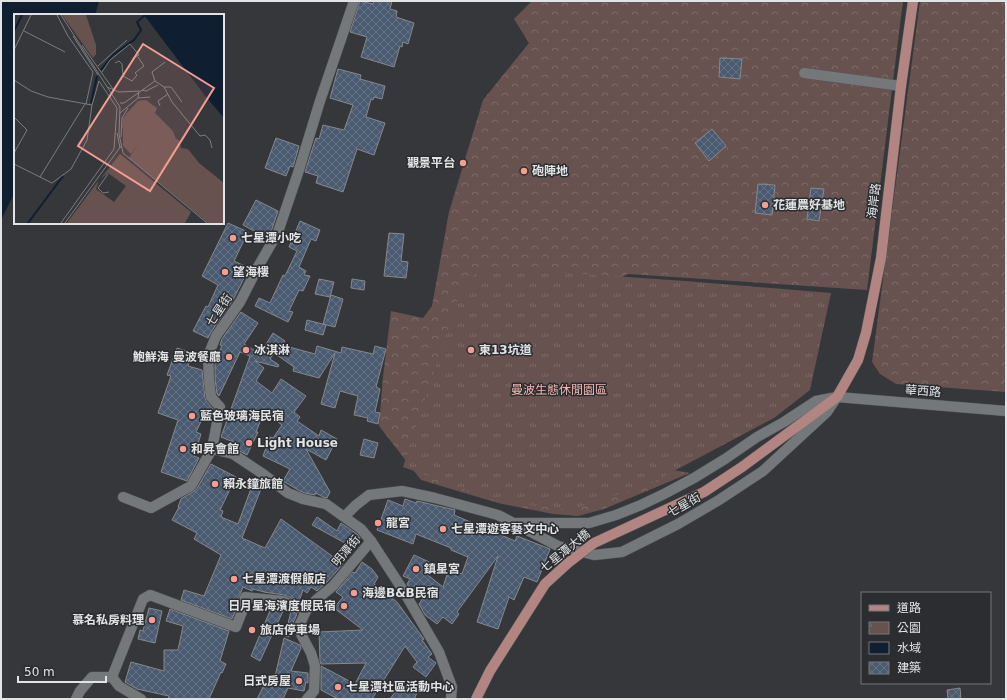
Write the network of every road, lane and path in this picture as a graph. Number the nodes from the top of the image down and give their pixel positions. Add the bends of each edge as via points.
1 (354, 1) edge
2 (913, 1) edge
3 (804, 73) dead end
4 (901, 86) junction
5 (837, 397) junction
6 (1006, 411) edge
7 (212, 449) junction
8 (123, 497) dead end
9 (345, 516) junction
10 (514, 523) junction
11 (371, 541) junction
12 (306, 610) junction
13 (112, 677) junction
14 (76, 699) edge
15 (141, 699) edge
16 (307, 699) edge
17 (451, 699) edge
18 (476, 699) edge

1 - 7 street, 七星街 via 278,232 240,302 216,336 208,356 211,397 220,407
2 - 4 main road, 海岸路
3 - 4 street
4 - 5 main road, 海岸路 via 880,258 866,333 858,360
5 - 6 street, 華西路
5 - 10 street, 七星街 via 816,401 688,481 616,515 589,523
5 - 10 street, 七星街 via 827,412 763,471 678,524 622,552 594,555 558,546
5 - 18 main road, 七星潭大橋, bridge via 704,492 594,543 568,563 545,584 490,671
7 - 8 street via 191,486 151,508
7 - 9 street via 233,454 288,493 326,504
9 - 10 street, 七星街 via 369,495 402,491 498,515
9 - 11 street
11 - 12 street, 明潭街 via 333,586
11 - 17 street via 439,652 452,687
12 - 13 street via 283,601 245,597 236,627 150,595 143,599
12 - 16 street, 明潭街 via 299,626 300,634 315,666 315,688
13 - 14 street via 92,677
13 - 15 street via 119,686

